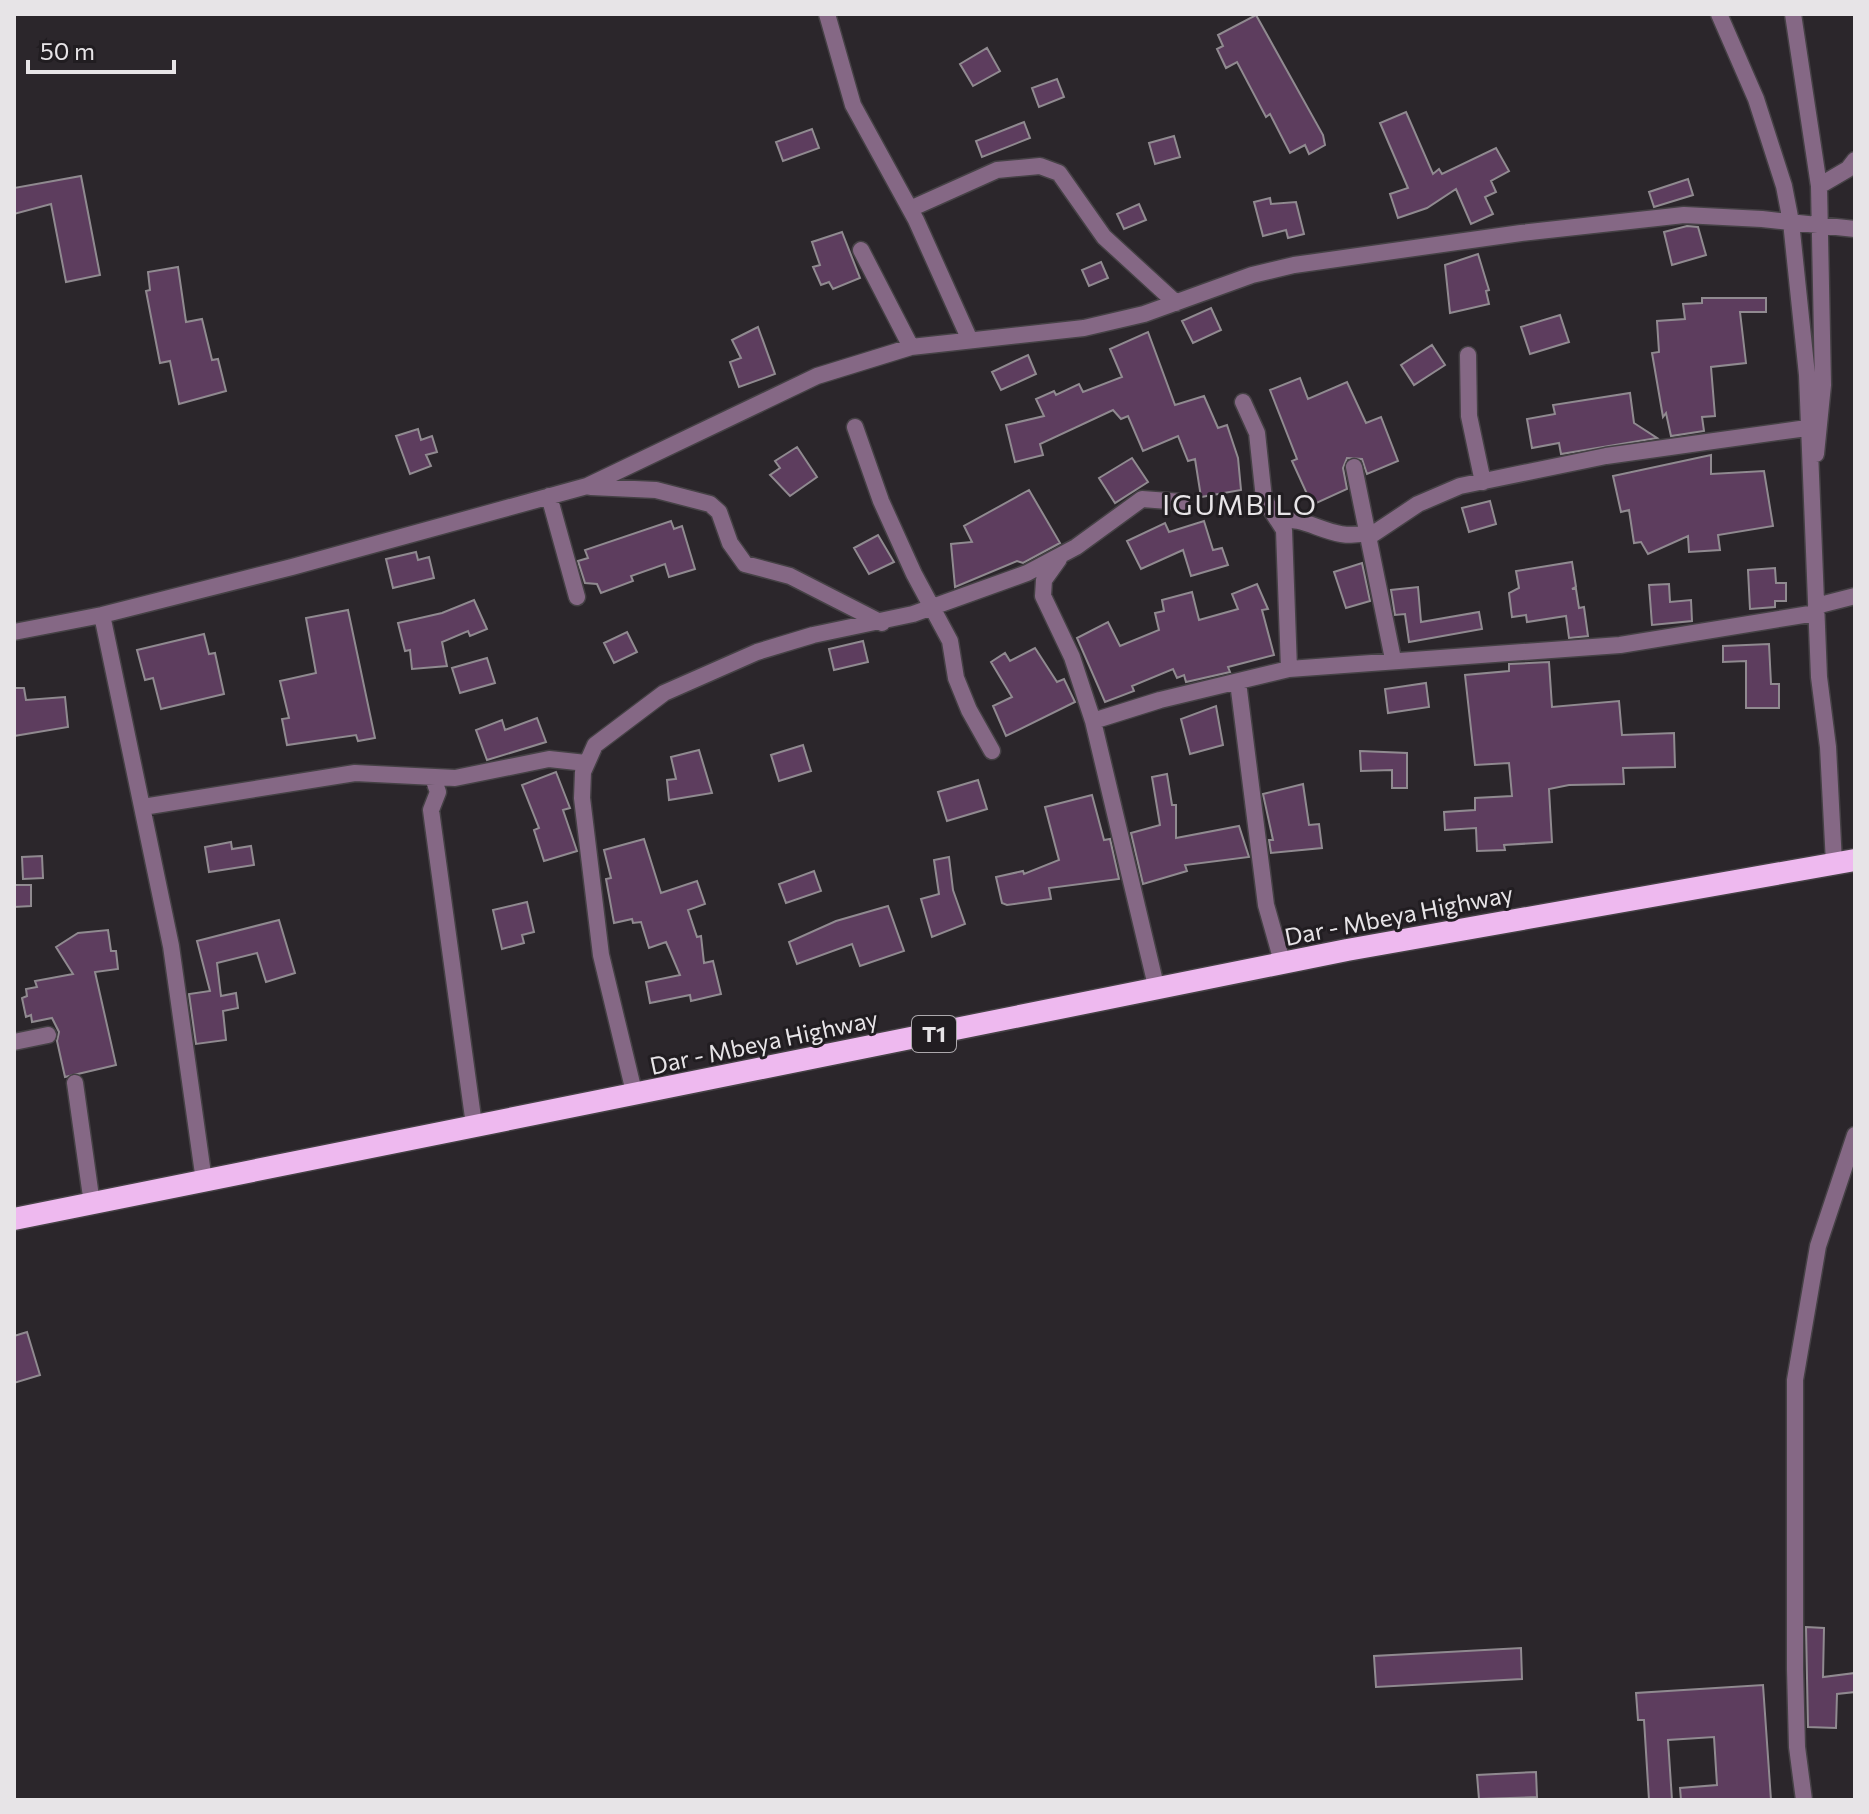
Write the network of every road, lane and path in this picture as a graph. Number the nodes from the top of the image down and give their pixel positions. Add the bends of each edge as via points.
1 (827, 14) edge
2 (1719, 14) edge
3 (1793, 14) edge
4 (1855, 160) edge
5 (1819, 186) junction
6 (910, 209) junction
7 (1791, 222) junction
8 (1821, 224) junction
9 (1855, 229) edge
10 (861, 250) dead end
11 (1176, 303) junction
12 (969, 338) junction
13 (911, 347) junction
14 (1468, 355) dead end
15 (1243, 402) dead end
16 (855, 427) dead end
17 (1807, 428) junction
18 (1354, 467) dead end
19 (1483, 482) junction
20 (1809, 483) junction
21 (587, 486) junction
22 (549, 496) junction
23 (1182, 502) dead end
24 (1279, 521) junction
25 (1369, 534) junction
26 (1063, 554) junction
27 (1855, 596) edge
28 (577, 597) dead end
29 (933, 606) junction
30 (1816, 610) junction
31 (102, 615) junction
32 (882, 623) junction
33 (14, 632) edge
34 (1393, 659) junction
35 (1289, 669) junction
36 (1238, 682) junction
37 (1093, 721) junction
38 (992, 751) dead end
39 (586, 763) junction
40 (433, 778) junction
41 (143, 807) junction
42 (1845, 861) edge
43 (1283, 965) junction
44 (1157, 990) junction
45 (48, 1035) dead end
46 (14, 1042) edge
47 (75, 1083) dead end
48 (635, 1096) junction
49 (474, 1125) junction
50 (1855, 1135) edge
51 (204, 1181) junction
52 (92, 1204) junction
53 (14, 1219) edge
54 (1804, 1800) edge

1 - 6 street via 853,105
2 - 7 street via 1756,99
3 - 5 street
4 - 5 street
5 - 8 street
6 - 11 street via 997,170 1040,166 1059,173 1104,237
6 - 12 street
7 - 8 street
7 - 11 street via 1684,215 1521,233 1294,265
7 - 17 street via 1807,375
8 - 9 street
8 - 20 street via 1823,385
10 - 13 street
11 - 12 street via 1084,328
12 - 13 street
13 - 21 street via 817,376
14 - 19 street via 1469,416
15 - 24 street via 1257,433 1264,499
16 - 29 street via 881,501
17 - 19 street via 1606,456
17 - 20 street
18 - 25 street
19 - 25 street via 1450,489
20 - 30 street
21 - 22 street
21 - 32 street via 656,490 710,504 745,564 790,576
22 - 28 street
22 - 31 street
23 - 26 street via 1142,499
24 - 25 street via 1293,519 1335,534
24 - 35 street via 1285,543
25 - 34 street
26 - 29 street via 1027,573
26 - 37 street via 1044,580 1043,596 1072,657
27 - 30 street
29 - 32 street
29 - 38 street via 950,641 966,703
30 - 34 street via 1632,644
30 - 42 street
31 - 33 street
31 - 41 street
32 - 39 street via 778,645 664,693 601,738
34 - 35 street
35 - 36 street
36 - 37 street
36 - 43 street via 1266,905
37 - 44 street
39 - 40 street via 549,759 470,777
39 - 48 street via 582,798 601,955
40 - 41 street via 355,773
40 - 49 street via 438,792 431,812 440,890
41 - 51 street via 171,946
42 - 43 highway, Dar - Mbeya Highway / T1
43 - 44 highway, Dar - Mbeya Highway / T1
44 - 48 highway, Dar - Mbeya Highway / T1
45 - 46 street
47 - 52 street
48 - 49 highway, Dar - Mbeya Highway / T1
49 - 51 highway, Dar - Mbeya Highway / T1
50 - 54 street via 1818,1246 1795,1380 1795,1669
51 - 52 highway, Dar - Mbeya Highway / T1
52 - 53 highway, Dar - Mbeya Highway / T1

